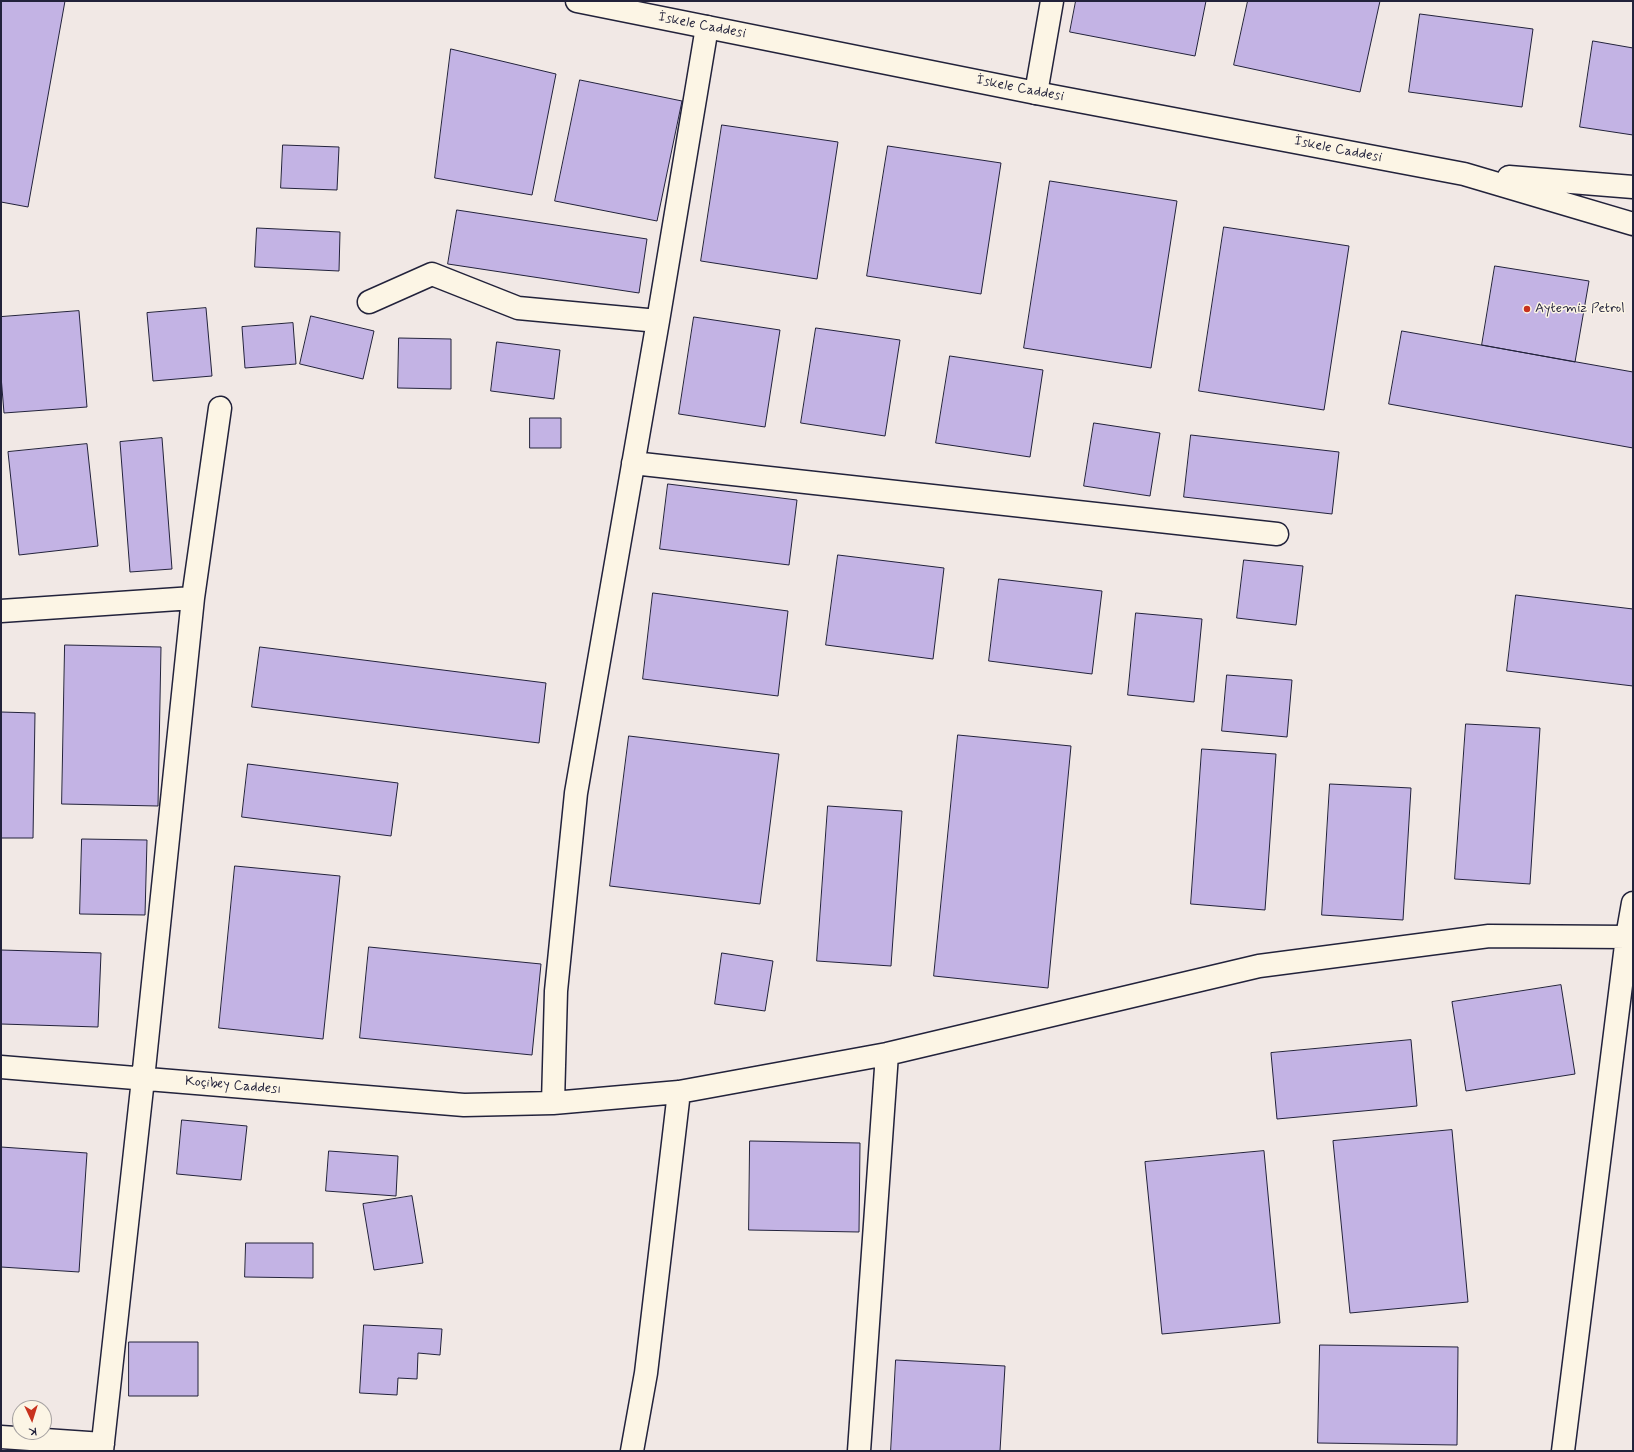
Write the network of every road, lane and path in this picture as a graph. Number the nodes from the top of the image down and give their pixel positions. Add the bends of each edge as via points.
1 (577, 1) edge
2 (1052, 1) edge
3 (707, 27) junction
4 (1036, 93) junction
5 (1464, 174) junction
6 (1633, 187) edge
7 (1633, 224) edge
8 (369, 302) dead end
9 (658, 321) junction
10 (220, 408) dead end
11 (633, 463) junction
12 (1277, 534) dead end
13 (193, 598) junction
14 (1, 610) edge
15 (1633, 903) edge
16 (1630, 937) edge
17 (887, 1054) junction
18 (1, 1067) edge
19 (143, 1079) junction
20 (679, 1092) junction
21 (553, 1103) junction
22 (1, 1437) edge
23 (102, 1447) edge
24 (632, 1451) edge
25 (859, 1451) edge
26 (1563, 1451) edge

1 - 3 street, İskele Caddesi
2 - 4 street
3 - 4 street, İskele Caddesi
3 - 9 street
4 - 5 street, İskele Caddesi
5 - 6 street, İskele Caddesi
5 - 7 street, İskele Caddesi
8 - 9 street via 432,274 518,308
9 - 11 street
10 - 13 street
11 - 12 street
11 - 21 street via 576,793 556,991
13 - 14 street
13 - 19 street
15 - 16 street
16 - 17 street, Koçibey Caddesı via 1489,936 1259,966
16 - 26 street
17 - 20 street, Koçibey Caddesı
17 - 25 street
18 - 19 street, Koçibey Caddesı
19 - 21 street, Koçibey Caddesı via 464,1105
19 - 23 street
20 - 21 street, Koçibey Caddesı
20 - 24 street via 646,1373
22 - 23 street

